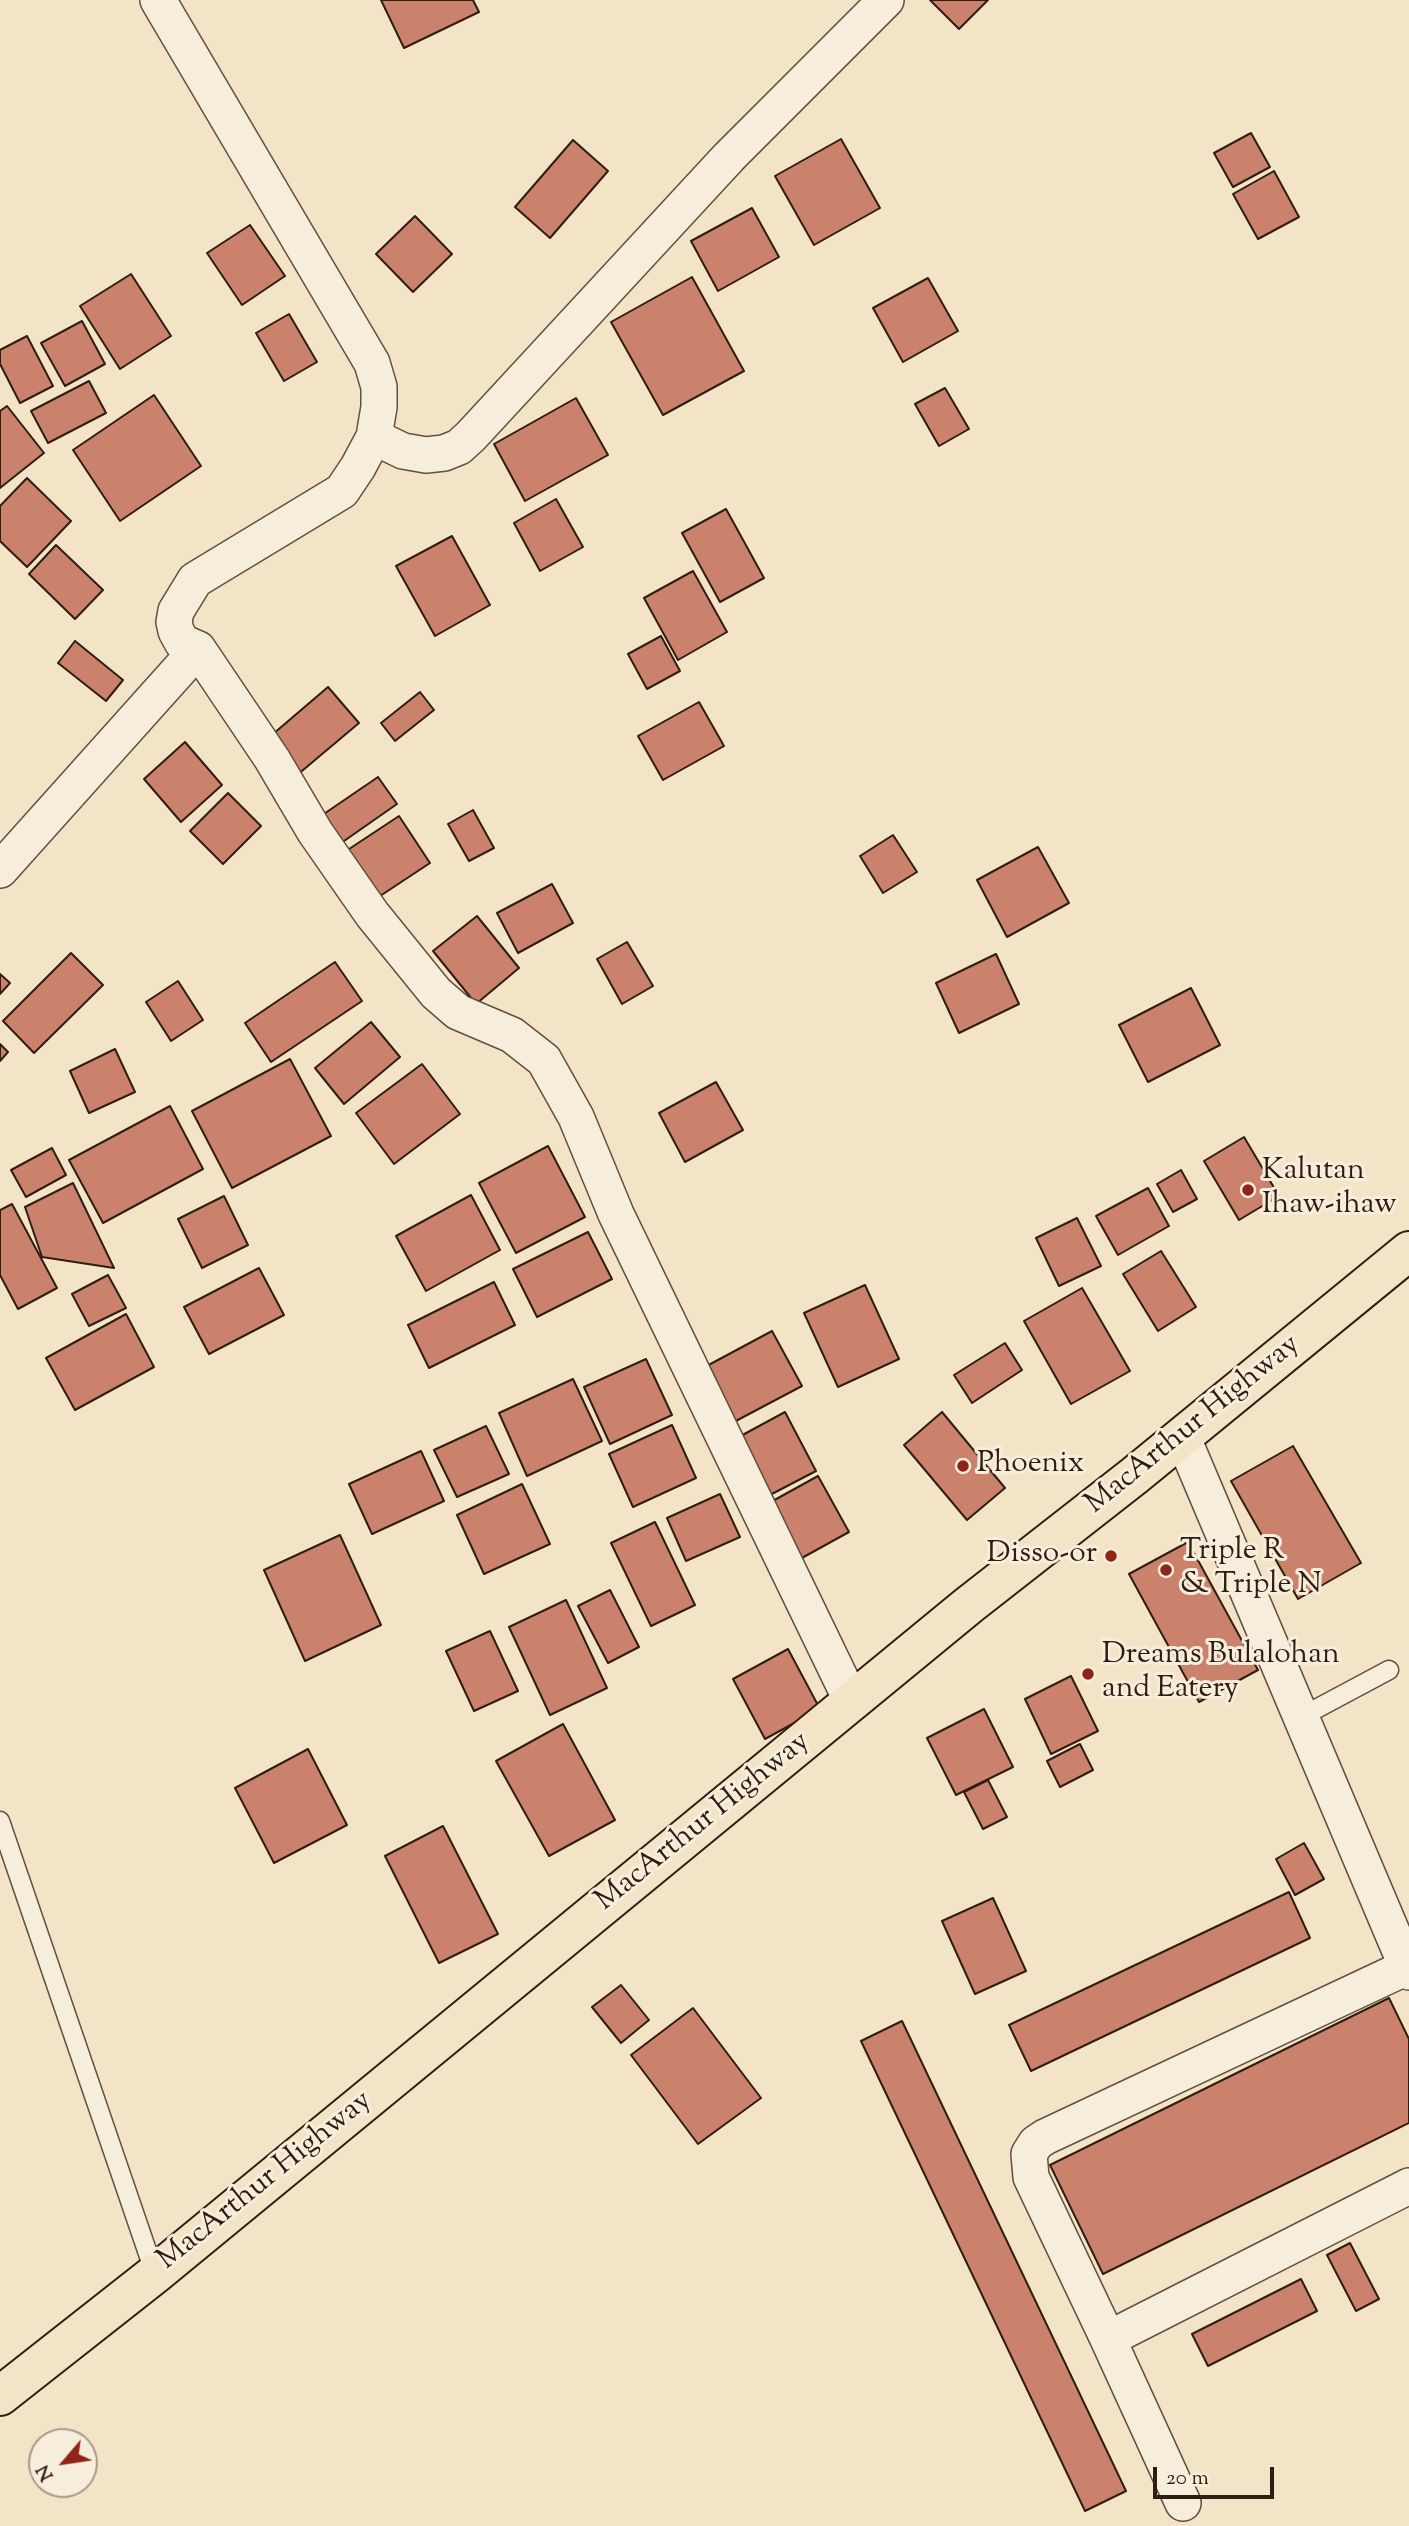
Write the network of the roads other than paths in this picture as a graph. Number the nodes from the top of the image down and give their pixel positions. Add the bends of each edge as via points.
1 (158, 0) edge
2 (886, 0) edge
3 (373, 437) junction
4 (198, 649) junction
5 (0, 870) edge
6 (1409, 1251) edge
7 (1182, 1436) junction
8 (1389, 1671) dead end
9 (852, 1702) junction
10 (1301, 1717) junction
11 (0, 1821) edge
12 (1408, 1970) edge
13 (1409, 2186) edge
14 (155, 2274) junction
15 (1108, 2339) junction
16 (0, 2396) edge
17 (1183, 2503) dead end

1 - 3 street via 372,363 379,387
2 - 3 street via 729,157 465,442 426,456
3 - 4 street via 342,491 195,580 174,622 182,642
4 - 5 street
4 - 9 street via 322,842 436,993 458,1012 512,1035 544,1060 576,1117 616,1214
6 - 7 highway, MacArthur Highway
7 - 9 highway, MacArthur Highway
7 - 10 street
8 - 10 lane
9 - 14 highway, MacArthur Highway
10 - 12 street
11 - 14 lane
12 - 15 street via 1036,2143 1029,2154 1031,2177
13 - 15 street
14 - 16 highway, MacArthur Highway
15 - 17 street

